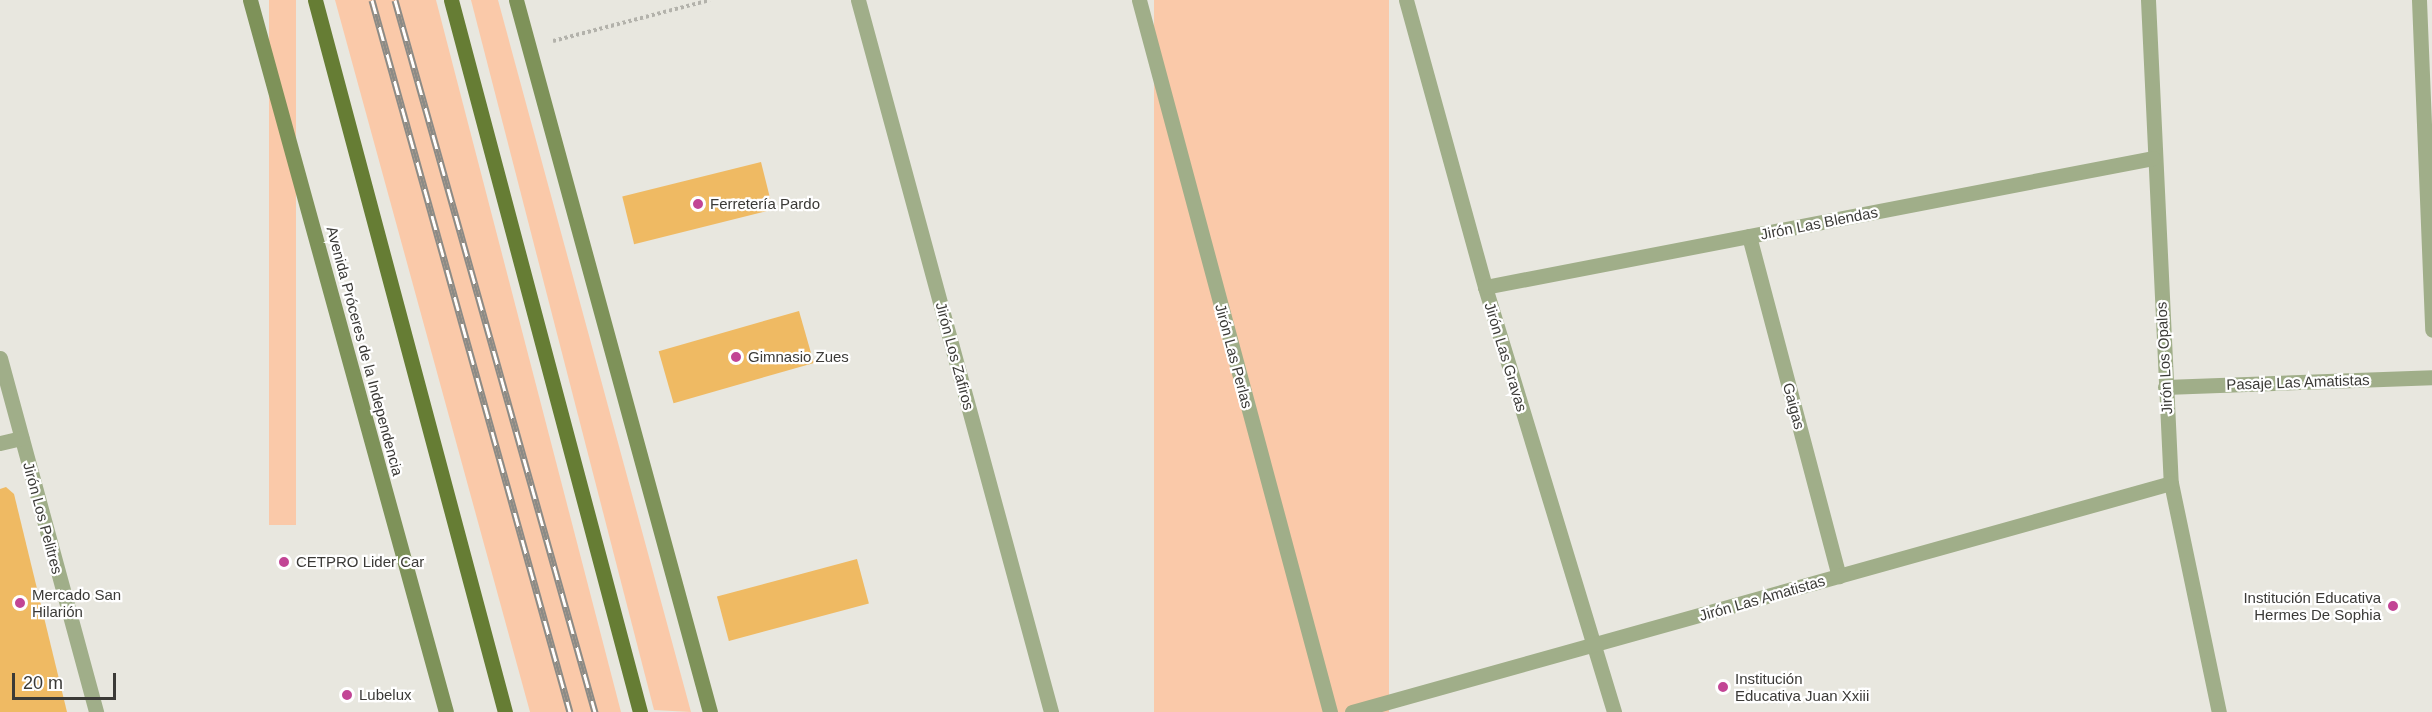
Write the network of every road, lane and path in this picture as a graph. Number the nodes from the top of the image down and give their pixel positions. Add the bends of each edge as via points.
1 (250, 0) edge
2 (315, 0) edge
3 (451, 0) edge
4 (516, 0) edge
5 (710, 0) edge
6 (858, 0) edge
7 (1139, 0) edge
8 (1407, 0) edge
9 (2148, 0) edge
10 (2419, 0) edge
11 (529, 47) junction
12 (2153, 158) junction
13 (1749, 236) junction
14 (1485, 287) junction
15 (2432, 330) edge
16 (0, 358) edge
17 (2432, 377) edge
18 (2165, 387) junction
19 (21, 438) junction
20 (0, 443) edge
21 (2171, 483) junction
22 (1839, 576) junction
23 (1593, 645) junction
24 (96, 712) edge
25 (446, 712) edge
26 (505, 712) edge
27 (640, 712) edge
28 (711, 712) edge
29 (1051, 712) edge
30 (1330, 712) edge
31 (1352, 712) edge
32 (1614, 712) edge
33 (2219, 712) edge

1 - 25 main road, Avenida Próceres de la Independencia
2 - 26 main road
3 - 27 main road
4 - 11 main road
5 - 11 path
6 - 29 street, Jirón Los Zafiros
7 - 30 street, Jirón Las Perlas
8 - 14 street, Jirón Las Gravas
9 - 12 street, Jirón Los Opalos
10 - 15 street
11 - 28 main road
12 - 13 street, Jirón Las Blendas
12 - 18 street, Jirón Los Opalos
13 - 14 street, Jirón Las Blendas
13 - 22 street, Gaigas
14 - 23 street, Jirón Las Gravas
16 - 19 street, Jirón Los Pelitres
17 - 18 street, Pasaje Las Amatistas
18 - 21 street, Jirón Los Opalos
19 - 20 street
19 - 24 street, Jirón Los Pelitres
21 - 22 street, Jirón Las Amatistas
21 - 33 street, Jirón Los Opalos
22 - 23 street, Jirón Las Amatistas
23 - 31 street, Jirón Las Amatistas
23 - 32 street, Jirón Las Gravas

